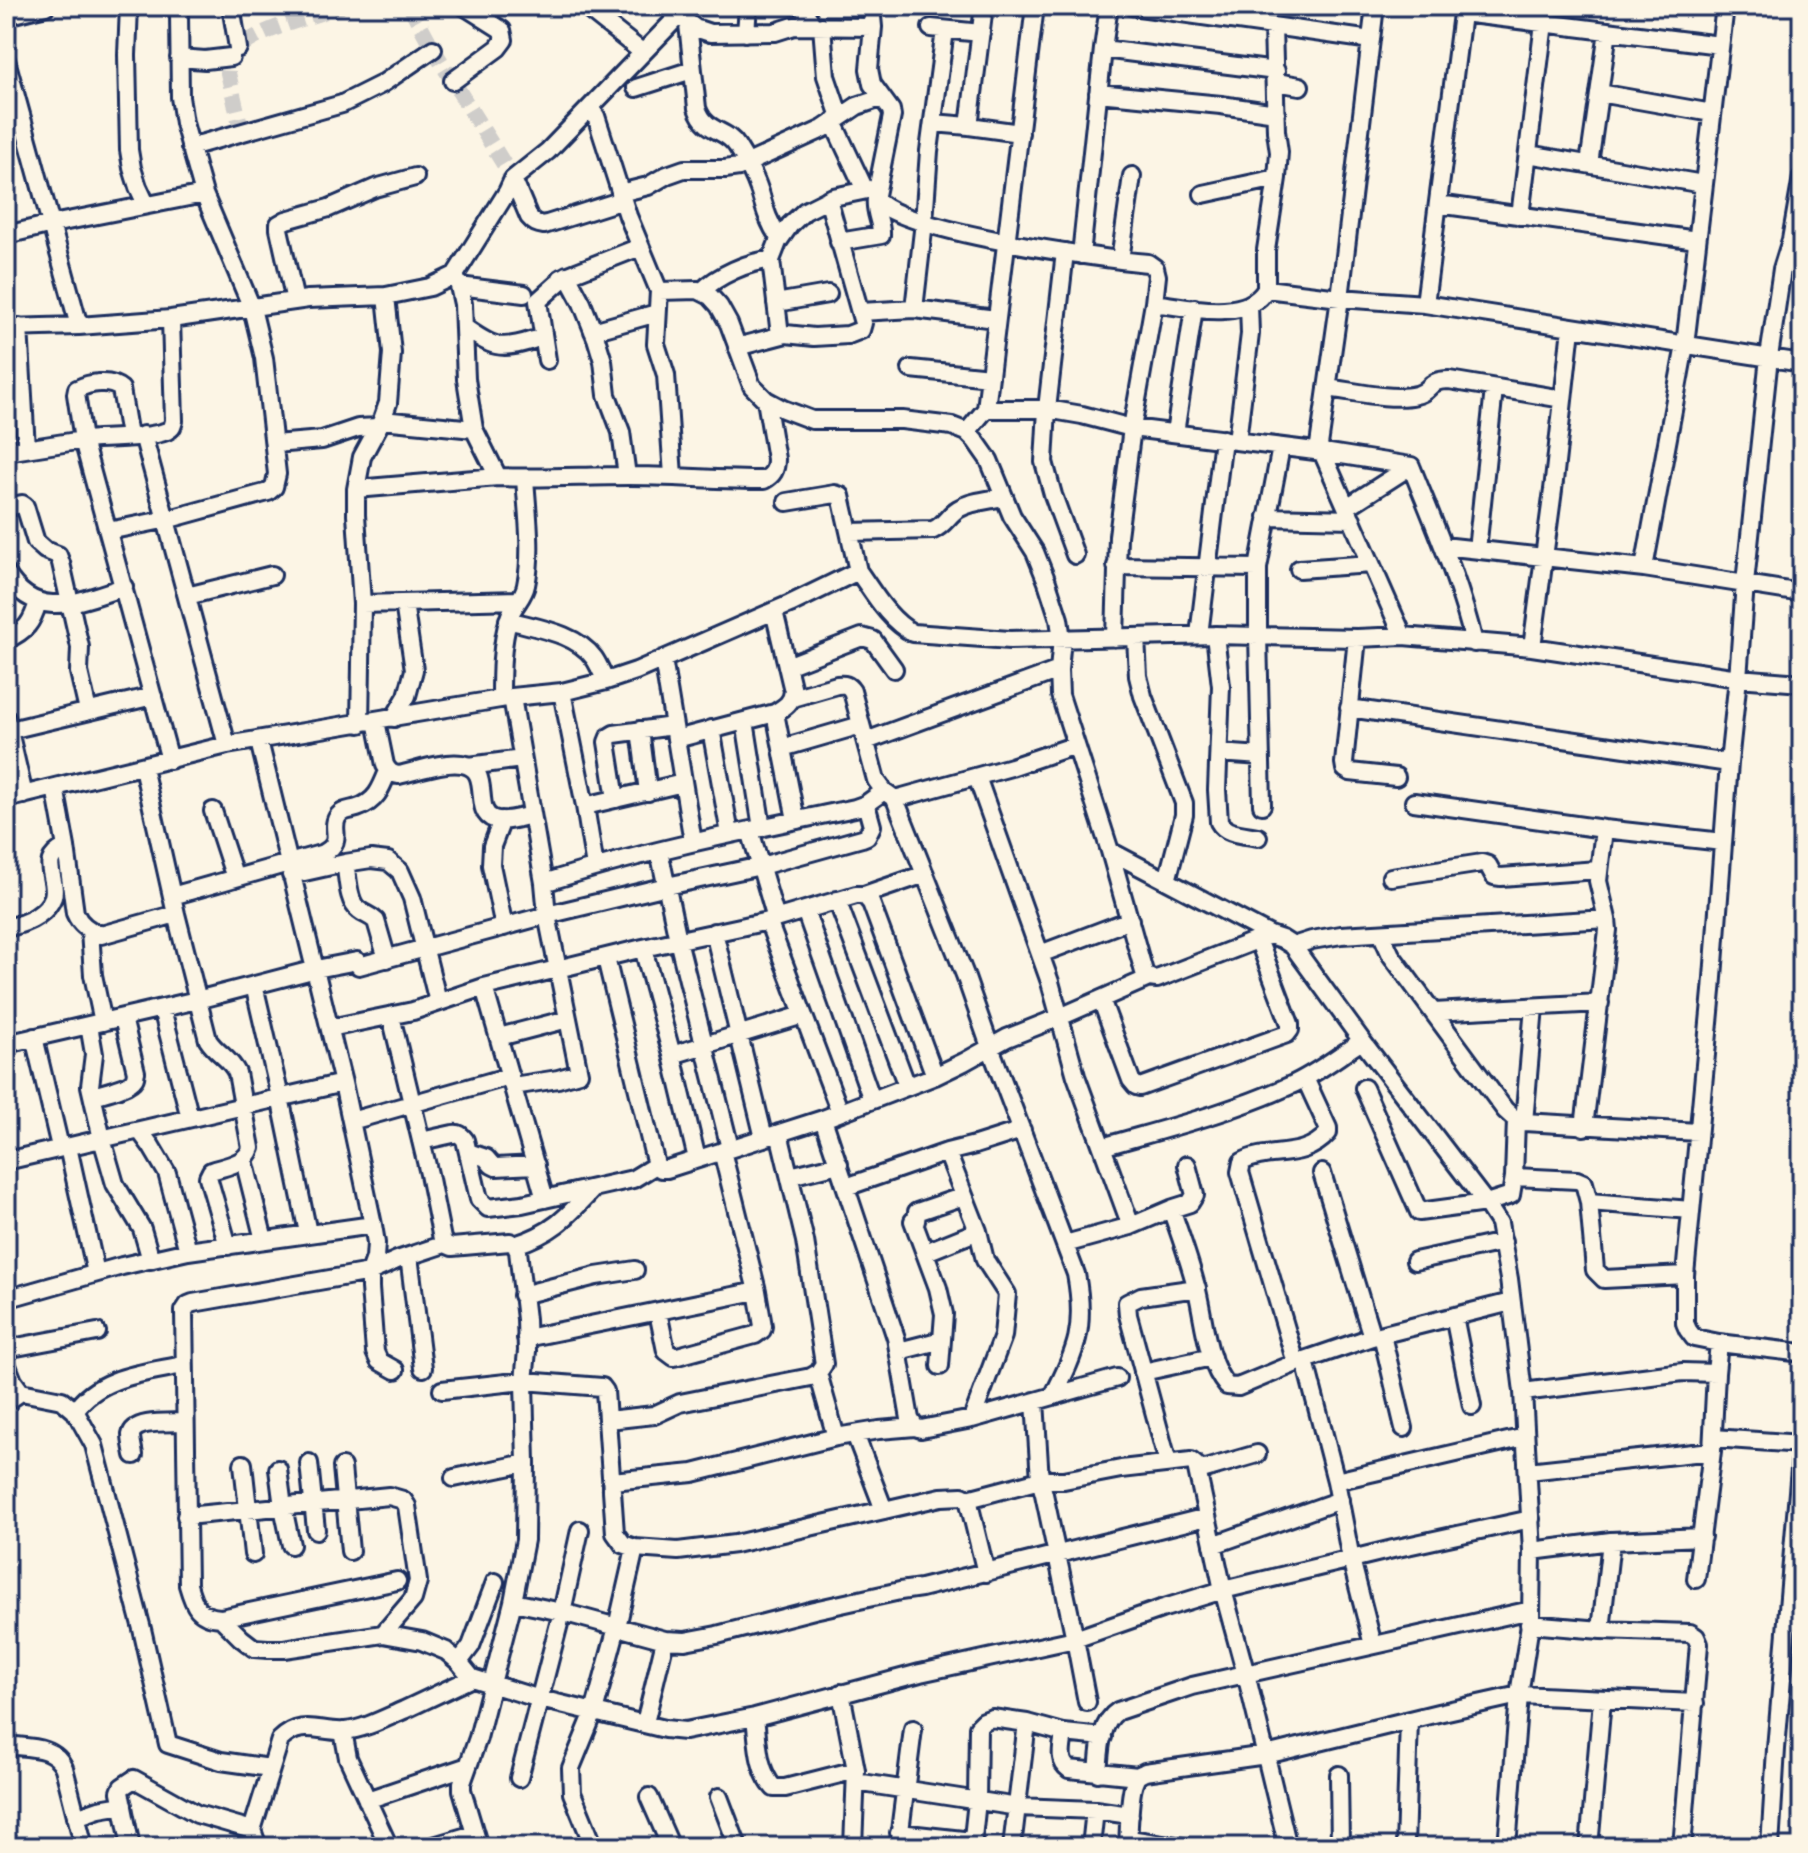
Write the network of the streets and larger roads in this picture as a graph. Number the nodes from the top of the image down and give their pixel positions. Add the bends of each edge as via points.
1 (46, 6) edge
2 (129, 6) edge
3 (172, 6) edge
4 (231, 6) edge
5 (464, 6) edge
6 (584, 6) edge
7 (748, 6) edge
8 (802, 6) edge
9 (871, 6) edge
10 (984, 6) edge
11 (1035, 6) edge
12 (1109, 6) edge
13 (1132, 6) edge
14 (1375, 6) edge
15 (1725, 6) edge
16 (1463, 10) edge
17 (1207, 11) edge
18 (685, 15) edge
19 (6, 16) edge
20 (1544, 23) junction
21 (818, 26) junction
22 (873, 27) junction
23 (1273, 27) junction
24 (1608, 31) junction
25 (746, 33) junction
26 (981, 33) junction
27 (1371, 40) junction
28 (1720, 45) junction
29 (433, 49) dead end
30 (1103, 49) junction
31 (642, 52) junction
32 (179, 58) junction
33 (6, 60) edge
34 (692, 70) junction
35 (1276, 77) junction
36 (453, 81) dead end
37 (1300, 86) dead end
38 (9, 88) edge
39 (636, 88) dead end
40 (1098, 93) junction
41 (1599, 93) junction
42 (881, 98) junction
43 (590, 108) junction
44 (1276, 113) junction
45 (1712, 113) junction
46 (836, 120) junction
47 (933, 123) junction
48 (969, 126) junction
49 (1020, 133) junction
50 (190, 147) junction
51 (1528, 154) junction
52 (746, 164) junction
53 (1589, 164) junction
54 (1132, 176) dead end
55 (415, 177) dead end
56 (1802, 177) edge
57 (1277, 178) junction
58 (513, 179) junction
59 (1703, 184) junction
60 (873, 192) junction
61 (204, 194) junction
62 (1203, 194) dead end
63 (621, 197) junction
64 (828, 199) junction
65 (146, 204) junction
66 (1438, 204) junction
67 (1520, 216) junction
68 (924, 222) junction
69 (52, 224) junction
70 (6, 235) edge
71 (780, 239) junction
72 (1697, 240) junction
73 (839, 242) junction
74 (1006, 243) junction
75 (640, 247) junction
76 (1073, 254) junction
77 (771, 260) junction
78 (1120, 260) junction
79 (567, 275) junction
80 (457, 280) junction
81 (545, 286) dead end
82 (1266, 289) junction
83 (659, 291) junction
84 (702, 291) junction
85 (524, 294) dead end
86 (828, 294) dead end
87 (386, 296) junction
88 (1340, 298) junction
89 (295, 301) junction
90 (776, 303) junction
91 (1154, 303) junction
92 (1425, 304) junction
93 (1249, 305) junction
94 (252, 308) junction
95 (1194, 308) junction
96 (914, 309) junction
97 (860, 312) junction
98 (657, 313) junction
99 (171, 319) junction
100 (996, 319) junction
101 (79, 326) junction
102 (464, 327) junction
103 (13, 328) edge
104 (1571, 328) junction
105 (593, 331) junction
106 (780, 335) junction
107 (533, 340) dead end
108 (1685, 345) junction
109 (737, 347) junction
110 (1769, 357) junction
111 (547, 360) dead end
112 (1802, 363) edge
113 (911, 369) dead end
114 (990, 377) junction
115 (1327, 388) junction
116 (1494, 389) junction
117 (14, 391) edge
118 (1563, 399) junction
119 (766, 400) junction
120 (986, 409) junction
121 (1047, 409) junction
122 (380, 424) junction
123 (1132, 428) junction
124 (474, 429) junction
125 (967, 432) junction
126 (1175, 433) junction
127 (136, 436) junction
128 (83, 440) junction
129 (1230, 440) junction
130 (274, 444) junction
131 (1281, 447) junction
132 (26, 448) junction
133 (6, 452) edge
134 (1323, 452) junction
135 (1411, 466) junction
136 (627, 476) junction
137 (673, 476) junction
138 (498, 477) junction
139 (525, 478) junction
140 (356, 489) junction
141 (1004, 497) junction
142 (787, 502) dead end
143 (6, 507) edge
144 (1350, 513) junction
145 (1267, 517) junction
146 (165, 519) junction
147 (108, 531) junction
148 (850, 532) junction
149 (1443, 546) junction
150 (1477, 550) junction
151 (1075, 555) dead end
152 (1543, 558) junction
153 (1371, 564) junction
154 (1116, 566) junction
155 (1208, 568) junction
156 (1258, 568) junction
157 (1644, 568) junction
158 (1299, 569) dead end
159 (858, 571) junction
160 (6, 573) edge
161 (272, 575) dead end
162 (1745, 583) junction
163 (124, 587) junction
164 (1802, 593) edge
165 (187, 596) junction
166 (519, 600) junction
167 (38, 602) junction
168 (71, 603) junction
169 (404, 603) junction
170 (362, 604) junction
171 (774, 611) junction
172 (508, 620) junction
173 (1207, 635) junction
174 (1258, 635) junction
175 (1403, 636) junction
176 (1136, 637) junction
177 (1115, 638) junction
178 (1357, 638) junction
179 (1062, 639) junction
180 (6, 640) edge
181 (1474, 643) junction
182 (1532, 647) junction
183 (663, 659) junction
184 (787, 666) junction
185 (894, 669) dead end
186 (1059, 670) junction
187 (1738, 678) junction
188 (606, 681) junction
189 (1802, 683) edge
190 (562, 692) junction
191 (153, 696) junction
192 (507, 698) junction
193 (792, 698) junction
194 (1349, 708) junction
195 (88, 711) junction
196 (775, 713) junction
197 (394, 718) junction
198 (745, 721) junction
199 (368, 722) junction
200 (7, 726) edge
201 (711, 729) junction
202 (640, 730) junction
203 (674, 732) junction
204 (864, 733) junction
205 (259, 741) junction
206 (227, 745) junction
207 (1076, 745) junction
208 (782, 748) junction
209 (1219, 753) junction
210 (1261, 756) junction
211 (522, 759) junction
212 (170, 760) junction
213 (1729, 763) junction
214 (469, 766) junction
215 (143, 767) junction
216 (388, 771) junction
217 (977, 777) junction
218 (1396, 777) dead end
219 (683, 783) junction
220 (55, 787) junction
221 (648, 792) junction
222 (24, 795) junction
223 (890, 795) junction
224 (6, 799) edge
225 (616, 799) junction
226 (1414, 802) dead end
227 (866, 804) junction
228 (1262, 805) dead end
229 (585, 806) junction
230 (213, 811) dead end
231 (532, 815) junction
232 (502, 820) junction
233 (796, 820) junction
234 (756, 829) junction
235 (1604, 829) junction
236 (730, 834) junction
237 (1258, 837) dead end
238 (693, 842) junction
239 (1723, 842) junction
240 (66, 847) junction
241 (659, 851) junction
242 (1110, 851) junction
243 (345, 863) junction
244 (761, 866) junction
245 (595, 867) junction
246 (290, 869) junction
247 (1598, 870) junction
248 (925, 874) junction
249 (1391, 877) dead end
250 (235, 878) junction
251 (1167, 881) junction
252 (544, 883) junction
253 (667, 886) junction
254 (864, 895) junction
255 (172, 896) junction
256 (837, 900) junction
257 (805, 910) junction
258 (176, 914) junction
259 (547, 915) junction
260 (1607, 919) junction
261 (772, 920) junction
262 (1130, 920) junction
263 (504, 927) junction
264 (6, 928) edge
265 (90, 931) junction
266 (714, 932) junction
267 (1381, 933) junction
268 (1264, 937) junction
269 (678, 940) junction
270 (1293, 946) junction
271 (643, 948) junction
272 (424, 949) junction
273 (1040, 954) junction
274 (606, 958) junction
275 (387, 959) junction
276 (316, 969) junction
277 (557, 969) junction
278 (1149, 978) junction
279 (254, 985) junction
280 (484, 987) junction
281 (1101, 999) junction
282 (197, 1000) junction
283 (438, 1002) junction
284 (1600, 1003) junction
285 (1534, 1007) junction
286 (162, 1009) junction
287 (1434, 1012) junction
288 (803, 1015) junction
289 (391, 1016) junction
290 (1060, 1017) junction
291 (123, 1018) junction
292 (568, 1019) junction
293 (96, 1024) junction
294 (330, 1028) junction
295 (738, 1035) junction
296 (34, 1037) junction
297 (499, 1037) junction
298 (1362, 1041) junction
299 (6, 1044) edge
300 (704, 1045) junction
301 (990, 1047) junction
302 (672, 1055) junction
303 (935, 1076) junction
304 (1305, 1078) junction
305 (511, 1081) junction
306 (343, 1083) junction
307 (907, 1086) junction
308 (1364, 1088) dead end
309 (93, 1096) junction
310 (280, 1097) junction
311 (872, 1100) junction
312 (413, 1104) junction
313 (242, 1106) junction
314 (840, 1112) junction
315 (190, 1118) junction
316 (823, 1119) junction
317 (351, 1121) junction
318 (1520, 1121) junction
319 (1584, 1127) junction
320 (1022, 1130) junction
321 (140, 1131) junction
322 (1698, 1132) junction
323 (772, 1136) junction
324 (102, 1139) junction
325 (421, 1141) junction
326 (64, 1147) junction
327 (1102, 1147) junction
328 (726, 1150) junction
329 (468, 1152) junction
330 (947, 1152) junction
331 (697, 1159) junction
332 (244, 1160) junction
333 (6, 1161) edge
334 (839, 1164) junction
335 (536, 1165) junction
336 (656, 1165) junction
337 (1187, 1165) dead end
338 (1322, 1173) dead end
339 (790, 1176) junction
340 (1514, 1177) junction
341 (846, 1187) junction
342 (594, 1188) junction
343 (964, 1196) junction
344 (545, 1199) junction
345 (1589, 1202) junction
346 (1486, 1203) junction
347 (1171, 1209) junction
348 (1691, 1210) junction
349 (373, 1225) junction
350 (1131, 1226) junction
351 (978, 1231) junction
352 (308, 1233) junction
353 (264, 1240) junction
354 (1503, 1242) junction
355 (445, 1244) junction
356 (1065, 1244) junction
357 (515, 1245) junction
358 (228, 1246) junction
359 (188, 1251) junction
360 (926, 1252) junction
361 (409, 1256) junction
362 (151, 1260) junction
363 (1415, 1261) dead end
364 (635, 1270) dead end
365 (370, 1272) junction
366 (96, 1273) junction
367 (1685, 1275) junction
368 (1197, 1288) junction
369 (757, 1291) junction
370 (522, 1295) junction
371 (6, 1299) edge
372 (1511, 1302) junction
373 (658, 1312) junction
374 (1454, 1316) junction
375 (97, 1332) dead end
376 (1377, 1336) junction
377 (526, 1338) junction
378 (942, 1340) junction
379 (1719, 1343) junction
380 (6, 1349) edge
381 (899, 1351) junction
382 (1802, 1353) edge
383 (1212, 1357) junction
384 (1300, 1362) junction
385 (6, 1363) edge
386 (183, 1365) junction
387 (940, 1366) dead end
388 (423, 1368) dead end
389 (395, 1370) dead end
390 (1143, 1372) junction
391 (818, 1373) junction
392 (1716, 1373) junction
393 (1117, 1378) dead end
394 (524, 1381) junction
395 (442, 1390) dead end
396 (21, 1392) junction
397 (1523, 1392) junction
398 (1053, 1396) junction
399 (1035, 1401) junction
400 (6, 1402) edge
401 (1472, 1406) dead end
402 (75, 1411) junction
403 (972, 1419) junction
404 (608, 1420) junction
405 (184, 1422) junction
406 (915, 1427) junction
407 (1404, 1428) dead end
408 (855, 1434) junction
409 (836, 1437) junction
410 (1525, 1437) junction
411 (1712, 1444) junction
412 (1802, 1445) edge
413 (1257, 1454) dead end
414 (134, 1455) dead end
415 (309, 1463) dead end
416 (526, 1463) junction
417 (1168, 1463) junction
418 (243, 1464) dead end
419 (342, 1467) dead end
420 (278, 1469) dead end
421 (1198, 1471) junction
422 (1528, 1471) junction
423 (454, 1478) dead end
424 (1040, 1480) junction
425 (612, 1481) junction
426 (1336, 1481) junction
427 (968, 1499) junction
428 (1340, 1500) junction
429 (346, 1502) junction
430 (314, 1505) junction
431 (283, 1507) junction
432 (247, 1510) junction
433 (884, 1510) junction
434 (186, 1516) junction
435 (1207, 1517) junction
436 (1531, 1519) junction
437 (316, 1530) dead end
438 (580, 1530) dead end
439 (1702, 1537) junction
440 (1611, 1541) junction
441 (291, 1545) dead end
442 (1213, 1545) junction
443 (635, 1548) junction
444 (350, 1551) dead end
445 (1532, 1551) junction
446 (253, 1554) dead end
447 (1058, 1555) junction
448 (1351, 1559) junction
449 (986, 1573) junction
450 (1696, 1579) dead end
451 (397, 1581) dead end
452 (495, 1582) dead end
453 (1223, 1590) junction
454 (513, 1602) junction
455 (562, 1612) junction
456 (1530, 1617) junction
457 (221, 1618) junction
458 (617, 1627) junction
459 (1601, 1630) junction
460 (383, 1634) junction
461 (1075, 1639) junction
462 (665, 1640) junction
463 (1373, 1645) junction
464 (459, 1662) junction
465 (1246, 1674) junction
466 (472, 1678) junction
467 (491, 1685) junction
468 (841, 1693) junction
469 (1519, 1695) junction
470 (540, 1699) junction
471 (1602, 1700) junction
472 (1087, 1702) dead end
473 (1695, 1703) junction
474 (594, 1712) junction
475 (755, 1717) junction
476 (1409, 1720) junction
477 (645, 1723) junction
478 (1027, 1723) junction
479 (913, 1729) dead end
480 (343, 1731) junction
481 (1064, 1733) junction
482 (1103, 1737) junction
483 (6, 1745) edge
484 (1266, 1755) junction
485 (468, 1766) junction
486 (270, 1768) junction
487 (1098, 1773) junction
488 (1339, 1775) dead end
489 (856, 1776) junction
490 (1138, 1776) junction
491 (519, 1778) dead end
492 (904, 1791) junction
493 (649, 1797) dead end
494 (719, 1797) dead end
495 (367, 1800) junction
496 (977, 1801) junction
497 (123, 1805) junction
498 (1018, 1807) junction
499 (1095, 1810) junction
500 (1130, 1815) junction
501 (76, 1817) junction
502 (252, 1830) junction
503 (898, 1840) edge
504 (476, 1841) edge
505 (1128, 1843) edge
506 (972, 1844) edge
507 (84, 1847) edge
508 (131, 1847) edge
509 (258, 1847) edge
510 (389, 1847) edge
511 (430, 1847) edge
512 (594, 1847) edge
513 (671, 1847) edge
514 (738, 1847) edge
515 (853, 1847) edge
516 (1012, 1847) edge
517 (1091, 1847) edge
518 (1182, 1847) edge
519 (1288, 1847) edge
520 (1340, 1847) edge
521 (1405, 1847) edge
522 (1507, 1847) edge
523 (1589, 1847) edge
524 (1682, 1847) edge
525 (1770, 1847) edge

1 - 19 street
2 - 65 street via 129,150
3 - 32 street via 179,14
4 - 32 street via 235,52 205,60
5 - 36 street via 502,30 504,40
6 - 31 street
7 - 25 street
8 - 21 street
9 - 22 street
10 - 26 street
11 - 49 street
12 - 30 street
13 - 17 street
14 - 27 street
15 - 28 street
16 - 20 street
16 - 66 street
17 - 23 street
18 - 25 street via 710,33
18 - 31 street
18 - 34 street
20 - 24 street
20 - 51 street
21 - 22 street
21 - 25 street
21 - 46 street
22 - 42 street via 869,69
23 - 27 street
23 - 35 street
24 - 28 street
24 - 41 street
26 - 47 street via 938,29
26 - 48 street
27 - 88 street
28 - 45 street
29 - 50 street via 342,104
30 - 35 street
30 - 40 street
31 - 43 street
32 - 50 street
33 - 38 street
34 - 39 street
34 - 52 street via 699,115 733,141
35 - 37 street
35 - 44 street
38 - 69 street
40 - 44 street
40 - 76 street
41 - 45 street
41 - 53 street
42 - 46 street
42 - 60 street via 892,116
43 - 58 street
43 - 63 street
44 - 57 street
45 - 59 street
46 - 52 street
46 - 60 street
47 - 48 street
47 - 68 street
48 - 49 street
49 - 74 street
50 - 61 street
51 - 53 street
51 - 67 street
52 - 63 street via 684,169
52 - 71 street
53 - 59 street
54 - 78 street
55 - 89 street via 279,224
56 - 110 street
57 - 62 street
57 - 82 street
58 - 63 street via 529,217 540,225
58 - 80 street
59 - 72 street
60 - 64 street
60 - 68 street via 883,208
60 - 73 street via 881,235
61 - 65 street
61 - 94 street
63 - 75 street
64 - 71 street via 805,211
64 - 73 street
65 - 69 street
66 - 67 street
66 - 92 street
67 - 72 street
68 - 74 street
68 - 96 street
69 - 70 street
69 - 101 street
71 - 77 street
72 - 108 street
73 - 97 street
74 - 76 street
74 - 100 street
75 - 79 street
75 - 83 street
76 - 78 street
76 - 121 street
77 - 84 street via 720,277
77 - 90 street
78 - 91 street via 1155,268
79 - 81 street
79 - 105 street
79 - 111 street via 538,301
80 - 85 street
80 - 87 street
80 - 102 street
82 - 88 street
82 - 93 street
83 - 84 street
83 - 98 street
84 - 109 street via 719,306
86 - 90 street
87 - 89 street
87 - 122 street via 391,377
88 - 92 street
88 - 115 street
89 - 94 street
90 - 106 street
91 - 95 street
91 - 123 street
92 - 104 street
93 - 95 street via 1237,310
93 - 129 street via 1250,334
94 - 99 street
94 - 130 street
95 - 126 street
96 - 97 street
96 - 100 street
97 - 106 street via 862,327 853,334
98 - 105 street
98 - 137 street via 656,344 666,375
99 - 101 street
99 - 127 street via 174,421 168,431
100 - 114 street
101 - 103 street
102 - 107 street via 496,346
102 - 124 street
103 - 117 street
104 - 108 street
104 - 118 street
105 - 136 street via 621,432
106 - 109 street
108 - 110 street
108 - 157 street
109 - 119 street via 752,386
110 - 112 street
110 - 162 street
113 - 114 street
114 - 120 street
115 - 116 street via 1397,397 1419,395 1434,381 1449,380
115 - 134 street via 1319,445
116 - 118 street
116 - 150 street
117 - 132 street
118 - 152 street
119 - 125 street via 812,420 902,420
119 - 137 street via 776,459 771,476
120 - 121 street
120 - 125 street
121 - 123 street
121 - 151 street via 1047,475
122 - 124 street
122 - 130 street via 322,440
122 - 140 street via 362,457
123 - 126 street
123 - 154 street
124 - 138 street
125 - 141 street via 989,460
126 - 129 street
127 - 128 street
127 - 128 street via 121,389 116,384 87,384 76,394
127 - 146 street
128 - 132 street
128 - 147 street
129 - 131 street
129 - 155 street
130 - 146 street via 277,474 268,492
131 - 134 street
131 - 145 street
132 - 133 street
134 - 135 street
134 - 144 street
135 - 144 street
135 - 149 street
136 - 137 street
136 - 139 street
138 - 139 street
138 - 140 street
139 - 166 street via 527,580
140 - 170 street
141 - 148 street via 962,506 933,530
141 - 179 street via 1041,567
142 - 148 street via 839,494
143 - 168 street via 25,506 36,542 58,555
144 - 145 street
144 - 153 street
145 - 156 street
146 - 147 street
146 - 165 street
147 - 163 street
148 - 159 street
149 - 150 street
149 - 181 street
150 - 152 street
152 - 157 street
152 - 182 street
153 - 158 street
153 - 175 street
154 - 155 street
154 - 177 street
155 - 156 street
155 - 173 street
156 - 174 street
157 - 162 street
159 - 171 street
159 - 179 street via 903,628 913,633
160 - 167 street via 15,588
161 - 165 street
162 - 164 street
162 - 187 street
163 - 168 street
163 - 191 street
165 - 206 street
166 - 169 street
166 - 172 street
167 - 168 street
167 - 180 street via 27,626
168 - 195 street
169 - 170 street
169 - 197 street via 414,670
170 - 199 street
171 - 183 street
171 - 184 street
172 - 188 street via 582,646
172 - 192 street via 502,660
173 - 174 street
173 - 176 street
173 - 209 street via 1221,686
174 - 178 street
174 - 210 street
175 - 178 street
175 - 181 street
176 - 177 street
176 - 251 street via 1143,696 1184,803
177 - 179 street
178 - 194 street
179 - 186 street
181 - 182 street
182 - 187 street
183 - 188 street
183 - 203 street
184 - 185 street via 862,637 873,640
184 - 193 street
186 - 204 street
186 - 207 street via 1060,695
187 - 189 street
187 - 213 street
188 - 190 street
190 - 192 street
190 - 229 street
191 - 195 street
191 - 212 street
192 - 197 street
192 - 211 street
193 - 196 street
193 - 204 street via 849,686
194 - 213 street
194 - 218 street via 1345,769
195 - 200 street
196 - 198 street
196 - 208 street
197 - 199 street
198 - 201 street
198 - 234 street
199 - 205 street
199 - 216 street
200 - 222 street
201 - 203 street
201 - 236 street
202 - 203 street
202 - 221 street
202 - 225 street via 614,734 607,742
203 - 219 street
204 - 208 street
204 - 223 street via 876,780
205 - 206 street
205 - 246 street
206 - 212 street
207 - 217 street
207 - 242 street
208 - 233 street
209 - 210 street
209 - 237 street via 1219,822 1230,832
210 - 228 street
211 - 214 street
211 - 231 street
212 - 215 street
213 - 239 street
214 - 216 street via 450,764 399,775
214 - 232 street via 477,773 488,816
215 - 220 street
215 - 255 street
216 - 246 street via 372,801 339,816 331,849
217 - 223 street
217 - 273 street
219 - 221 street
219 - 238 street
220 - 222 street
220 - 240 street
221 - 225 street
222 - 224 street
223 - 227 street
223 - 248 street
225 - 229 street
226 - 235 street
227 - 233 street
227 - 244 street via 872,826 867,836
229 - 245 street
230 - 250 street
231 - 232 street
231 - 252 street
232 - 263 street via 491,865
233 - 234 street
234 - 236 street
234 - 244 street
235 - 239 street
235 - 247 street
236 - 238 street
238 - 241 street
239 - 322 street
240 - 264 street via 51,859 54,887 46,908 32,920
240 - 265 street via 75,913
241 - 245 street
241 - 253 street
242 - 251 street
242 - 262 street
243 - 246 street
243 - 272 street via 388,861 400,871
243 - 275 street via 354,905 376,921
244 - 253 street
244 - 261 street
245 - 252 street
246 - 250 street
246 - 276 street
247 - 249 street via 1501,877 1482,863
247 - 260 street
248 - 254 street
248 - 301 street
250 - 255 street
251 - 268 street
252 - 259 street
253 - 259 street
253 - 269 street
254 - 256 street
254 - 303 street
255 - 258 street
256 - 257 street
256 - 307 street
257 - 261 street
257 - 311 street
258 - 265 street via 110,934
258 - 282 street
259 - 263 street
259 - 277 street
260 - 267 street
260 - 284 street
261 - 266 street
261 - 288 street
262 - 273 street
262 - 278 street
263 - 272 street
265 - 293 street
266 - 269 street
266 - 295 street
267 - 270 street via 1326,937
267 - 287 street
268 - 270 street
268 - 278 street
268 - 281 street via 1290,1024 1287,1034 1140,1087 1131,1080
269 - 271 street
269 - 300 street
270 - 298 street
271 - 274 street
271 - 302 street
272 - 275 street
272 - 283 street
273 - 290 street
274 - 277 street
274 - 336 street
275 - 276 street
276 - 279 street
276 - 294 street
277 - 280 street
277 - 292 street
278 - 281 street
279 - 282 street
279 - 310 street
280 - 283 street
280 - 297 street
281 - 290 street
282 - 286 street
282 - 313 street via 208,1040 237,1073
283 - 289 street
284 - 285 street
284 - 319 street
285 - 287 street
285 - 318 street
286 - 291 street
286 - 315 street
287 - 318 street via 1505,1110
288 - 295 street
288 - 314 street
289 - 294 street
289 - 312 street
290 - 301 street
290 - 327 street
291 - 293 street
291 - 309 street via 135,1078
292 - 297 street
292 - 305 street via 579,1073
293 - 296 street
293 - 309 street
294 - 306 street
295 - 300 street
295 - 323 street
296 - 299 street
296 - 326 street
297 - 305 street
298 - 304 street
298 - 346 street
300 - 302 street
300 - 328 street
301 - 303 street
301 - 320 street
302 - 331 street
303 - 307 street
304 - 327 street via 1214,1114
304 - 384 street via 1328,1133 1296,1152 1250,1158 1242,1162 1240,1172
305 - 312 street
305 - 335 street
306 - 310 street
306 - 317 street
307 - 311 street
308 - 346 street via 1419,1212
309 - 324 street
310 - 313 street
310 - 352 street
311 - 314 street
312 - 317 street
312 - 325 street
313 - 315 street
313 - 332 street via 251,1148
314 - 316 street
315 - 321 street
316 - 323 street
316 - 334 street
317 - 349 street
318 - 319 street
318 - 340 street
319 - 322 street
320 - 330 street
320 - 356 street
321 - 324 street
321 - 359 street via 167,1173
322 - 348 street
323 - 328 street
323 - 339 street
324 - 326 street
324 - 362 street via 115,1184 142,1229
325 - 329 street via 458,1133
325 - 355 street
326 - 333 street
326 - 366 street
327 - 350 street
328 - 331 street
328 - 369 street
329 - 335 street via 496,1167
329 - 344 street via 479,1199 488,1208
330 - 341 street
330 - 343 street
331 - 336 street via 667,1169
332 - 353 street
332 - 358 street via 211,1171 208,1177
334 - 339 street
334 - 341 street
335 - 344 street
336 - 342 street via 633,1179
337 - 347 street via 1195,1199
338 - 376 street
339 - 391 street via 822,1342 824,1364
340 - 345 street via 1581,1181
340 - 346 street via 1511,1195
341 - 381 street
342 - 344 street
342 - 357 street via 548,1232
343 - 351 street
343 - 360 street via 917,1212 913,1221
345 - 348 street
345 - 367 street via 1599,1276 1611,1280
346 - 354 street
347 - 350 street
347 - 368 street
348 - 367 street
349 - 352 street
349 - 365 street via 376,1243
350 - 356 street
351 - 360 street
351 - 403 street via 985,1260 1007,1294 1003,1336
352 - 353 street
353 - 358 street
354 - 363 street
354 - 372 street
355 - 357 street
355 - 361 street
356 - 398 street via 1081,1301 1080,1332
357 - 370 street
358 - 359 street
359 - 362 street
360 - 378 street via 944,1314
361 - 365 street
361 - 388 street
362 - 366 street
364 - 370 street
365 - 386 street via 188,1305 182,1318
365 - 389 street via 375,1352 379,1361
366 - 371 street
367 - 379 street via 1688,1330 1694,1338
368 - 383 street
368 - 390 street via 1127,1303
369 - 373 street
369 - 373 street via 762,1330 674,1357 666,1351
370 - 377 street
372 - 374 street
372 - 397 street
373 - 377 street
374 - 376 street
374 - 401 street
375 - 380 street
376 - 384 street
376 - 407 street
377 - 394 street
378 - 381 street
378 - 387 street
379 - 382 street
379 - 392 street
381 - 406 street
383 - 384 street via 1220,1378 1227,1386 1238,1387
383 - 390 street
384 - 426 street
385 - 396 street
386 - 402 street via 110,1382
386 - 405 street
390 - 417 street
391 - 404 street via 680,1403 654,1415
391 - 409 street
392 - 397 street via 1683,1372
392 - 411 street
393 - 398 street
394 - 395 street
394 - 404 street via 602,1387
394 - 416 street
396 - 400 street
396 - 402 street via 62,1400
397 - 410 street
398 - 399 street
399 - 403 street
399 - 424 street
402 - 486 street via 101,1467 168,1744 221,1761
403 - 406 street
404 - 425 street
405 - 414 street via 138,1426 131,1437
405 - 434 street
406 - 408 street
408 - 409 street
408 - 433 street
409 - 425 street via 693,1473
410 - 422 street
410 - 426 street
411 - 412 street
411 - 422 street
411 - 439 street
412 - 525 street
413 - 421 street
415 - 430 street
416 - 423 street
416 - 454 street via 525,1540
417 - 421 street via 1191,1461
417 - 424 street
418 - 432 street
419 - 429 street
420 - 431 street
421 - 435 street
422 - 436 street
424 - 427 street
424 - 447 street
425 - 443 street via 615,1533
426 - 428 street
427 - 433 street via 941,1497
427 - 449 street
428 - 442 street
428 - 448 street
429 - 430 street
429 - 444 street
429 - 460 street via 389,1496 407,1506 418,1581 413,1599
430 - 431 street
430 - 437 street
431 - 432 street
431 - 441 street
432 - 434 street
432 - 446 street
433 - 443 street via 735,1544 678,1551
434 - 457 street via 193,1601 200,1612
435 - 442 street
435 - 447 street
436 - 445 street
436 - 448 street
438 - 455 street
439 - 440 street
439 - 450 street
440 - 445 street
440 - 459 street
442 - 453 street
443 - 458 street
445 - 456 street
447 - 449 street
447 - 461 street
448 - 453 street
448 - 463 street
449 - 462 street via 717,1635
451 - 457 street
452 - 464 street via 471,1646
453 - 461 street
453 - 465 street
454 - 455 street
454 - 467 street
455 - 458 street
455 - 470 street
456 - 459 street
456 - 463 street
456 - 469 street
457 - 460 street via 254,1648 284,1649
458 - 462 street
458 - 474 street
459 - 473 street via 1696,1637
460 - 464 street via 435,1645
461 - 468 street
461 - 472 street
462 - 477 street
463 - 465 street
464 - 466 street
465 - 482 street via 1118,1711 1111,1715
465 - 484 street
466 - 467 street
466 - 480 street via 386,1718
467 - 470 street
467 - 485 street
468 - 475 street
468 - 489 street
469 - 471 street
469 - 476 street
469 - 522 street
470 - 474 street
470 - 491 street
471 - 473 street
471 - 523 street
473 - 524 street
474 - 477 street
474 - 512 street via 571,1768 571,1786
475 - 477 street via 685,1731
475 - 489 street via 762,1770 774,1788
476 - 484 street
476 - 521 street
478 - 481 street
478 - 496 street via 992,1718 978,1727
478 - 498 street
479 - 492 street
480 - 486 street via 295,1729 280,1740
480 - 495 street via 348,1758
481 - 482 street
481 - 487 street via 1063,1765
482 - 487 street
483 - 501 street via 58,1757
484 - 490 street
484 - 519 street
485 - 495 street
485 - 504 street via 462,1790
486 - 502 street
487 - 490 street
488 - 520 street
489 - 492 street
489 - 515 street
490 - 500 street
492 - 496 street
492 - 503 street
493 - 513 street
494 - 514 street
495 - 510 street
496 - 498 street
496 - 506 street
497 - 501 street
497 - 502 street via 122,1787 134,1779 197,1814
497 - 508 street
498 - 499 street
498 - 516 street
499 - 500 street
499 - 517 street
500 - 505 street
501 - 507 street
502 - 509 street
503 - 506 street
504 - 511 street
505 - 518 street

